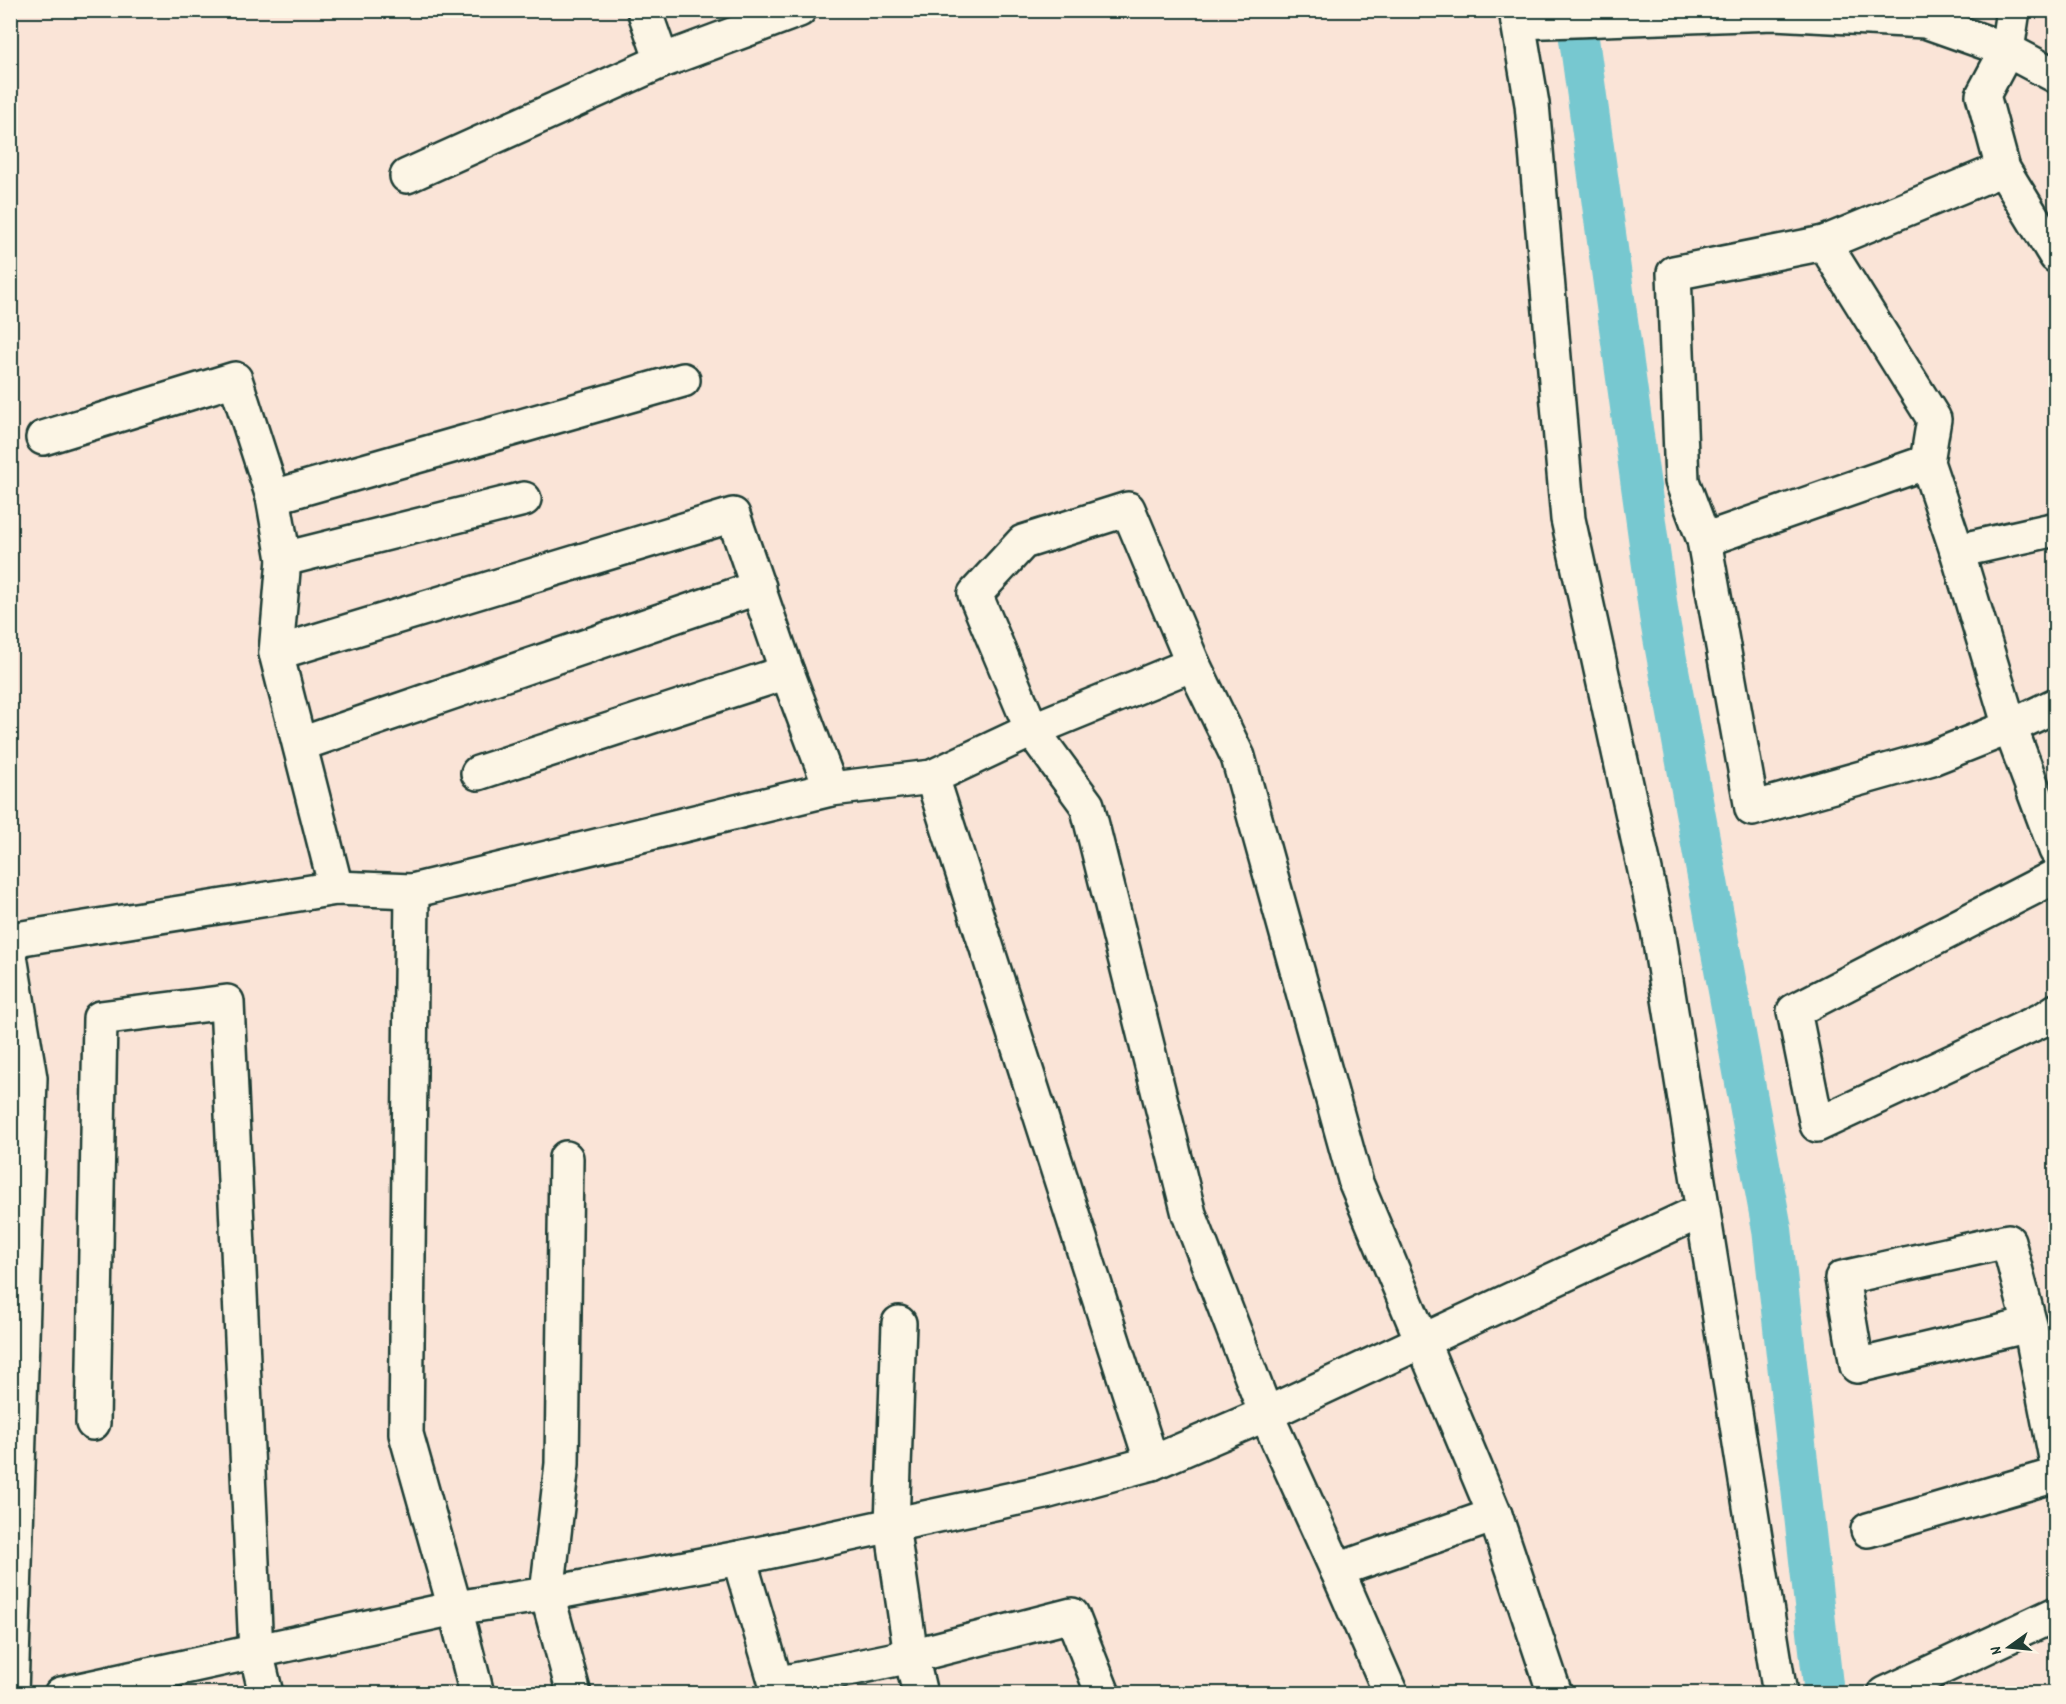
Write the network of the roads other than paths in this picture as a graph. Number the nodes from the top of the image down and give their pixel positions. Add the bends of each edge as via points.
1 (644, 10) edge
2 (799, 10) edge
3 (2013, 10) edge
4 (1774, 12) edge
5 (1517, 16) edge
6 (2007, 50) junction
7 (662, 61) junction
8 (2055, 76) edge
9 (2003, 169) junction
10 (407, 176) dead end
11 (1824, 243) junction
12 (2055, 256) edge
13 (682, 380) dead end
14 (43, 438) dead end
15 (1927, 462) junction
16 (273, 497) junction
17 (524, 499) dead end
18 (2055, 529) edge
19 (1704, 540) junction
20 (1957, 551) junction
21 (284, 559) junction
22 (759, 587) junction
23 (276, 653) junction
24 (1193, 664) junction
25 (788, 672) junction
26 (2055, 705) edge
27 (2010, 728) junction
28 (1032, 730) junction
29 (301, 744) junction
30 (478, 773) dead end
31 (932, 777) junction
32 (831, 789) junction
33 (2055, 850) edge
34 (2055, 876) edge
35 (336, 888) junction
36 (412, 891) junction
37 (10, 940) edge
38 (10, 956) edge
39 (2052, 1024) edge
40 (566, 1158) dead end
41 (1703, 1210) junction
42 (899, 1323) dead end
43 (2030, 1325) junction
44 (1422, 1342) junction
45 (1266, 1414) junction
46 (93, 1423) dead end
47 (2055, 1458) edge
48 (1152, 1463) junction
49 (2055, 1475) edge
50 (1495, 1515) junction
51 (892, 1525) junction
52 (1868, 1530) dead end
53 (739, 1558) junction
54 (1338, 1570) junction
55 (547, 1594) junction
56 (455, 1608) junction
57 (2055, 1614) edge
58 (256, 1652) junction
59 (911, 1656) junction
60 (778, 1689) edge
61 (11, 1694) edge
62 (61, 1694) edge
63 (266, 1694) edge
64 (477, 1694) edge
65 (574, 1694) edge
66 (920, 1694) edge
67 (1103, 1694) edge
68 (1391, 1694) edge
69 (1555, 1694) edge
70 (1780, 1694) edge
71 (1885, 1694) edge

1 - 7 street
2 - 7 street
3 - 6 street
4 - 5 street
4 - 6 street via 1925,21
5 - 41 street via 1532,104 1568,519 1658,930
6 - 8 street
6 - 9 street via 1983,95
7 - 10 street
9 - 11 street
9 - 12 street
11 - 15 street via 1934,419
11 - 19 street via 1674,273 1682,481
13 - 16 street
14 - 16 street via 235,379
15 - 19 street
15 - 20 street
16 - 21 street
17 - 21 street
18 - 20 street
19 - 27 street via 1752,809 1932,758
20 - 27 street
21 - 23 street
22 - 23 street via 733,515
22 - 25 street
22 - 29 street
23 - 29 street
24 - 28 street
24 - 28 street via 1128,509 1023,542 975,594
24 - 44 street via 1238,757 1356,1183
25 - 30 street
25 - 32 street
26 - 27 street
27 - 33 street
28 - 31 street
28 - 45 street via 1088,805 1189,1214
29 - 35 street
31 - 32 street
31 - 48 street
32 - 36 street
34 - 39 street via 1794,1011 1816,1125
35 - 36 street
35 - 37 street
36 - 56 street via 406,1434
38 - 61 street via 30,1078
40 - 55 street via 562,1464
41 - 44 street
41 - 70 street
42 - 51 street
43 - 43 street via 1857,1366 1842,1278 2008,1241
43 - 47 street
44 - 45 street
44 - 50 street
45 - 48 street
45 - 54 street
46 - 58 street via 100,1018 227,1002
48 - 51 street via 1046,1492
49 - 52 street
50 - 54 street
50 - 69 street
51 - 53 street
51 - 59 street
53 - 55 street
53 - 60 street
54 - 68 street
55 - 56 street
55 - 65 street
56 - 58 street
56 - 64 street
57 - 71 street
58 - 62 street
58 - 63 street
59 - 60 street
59 - 66 street
59 - 67 street via 1072,1615

